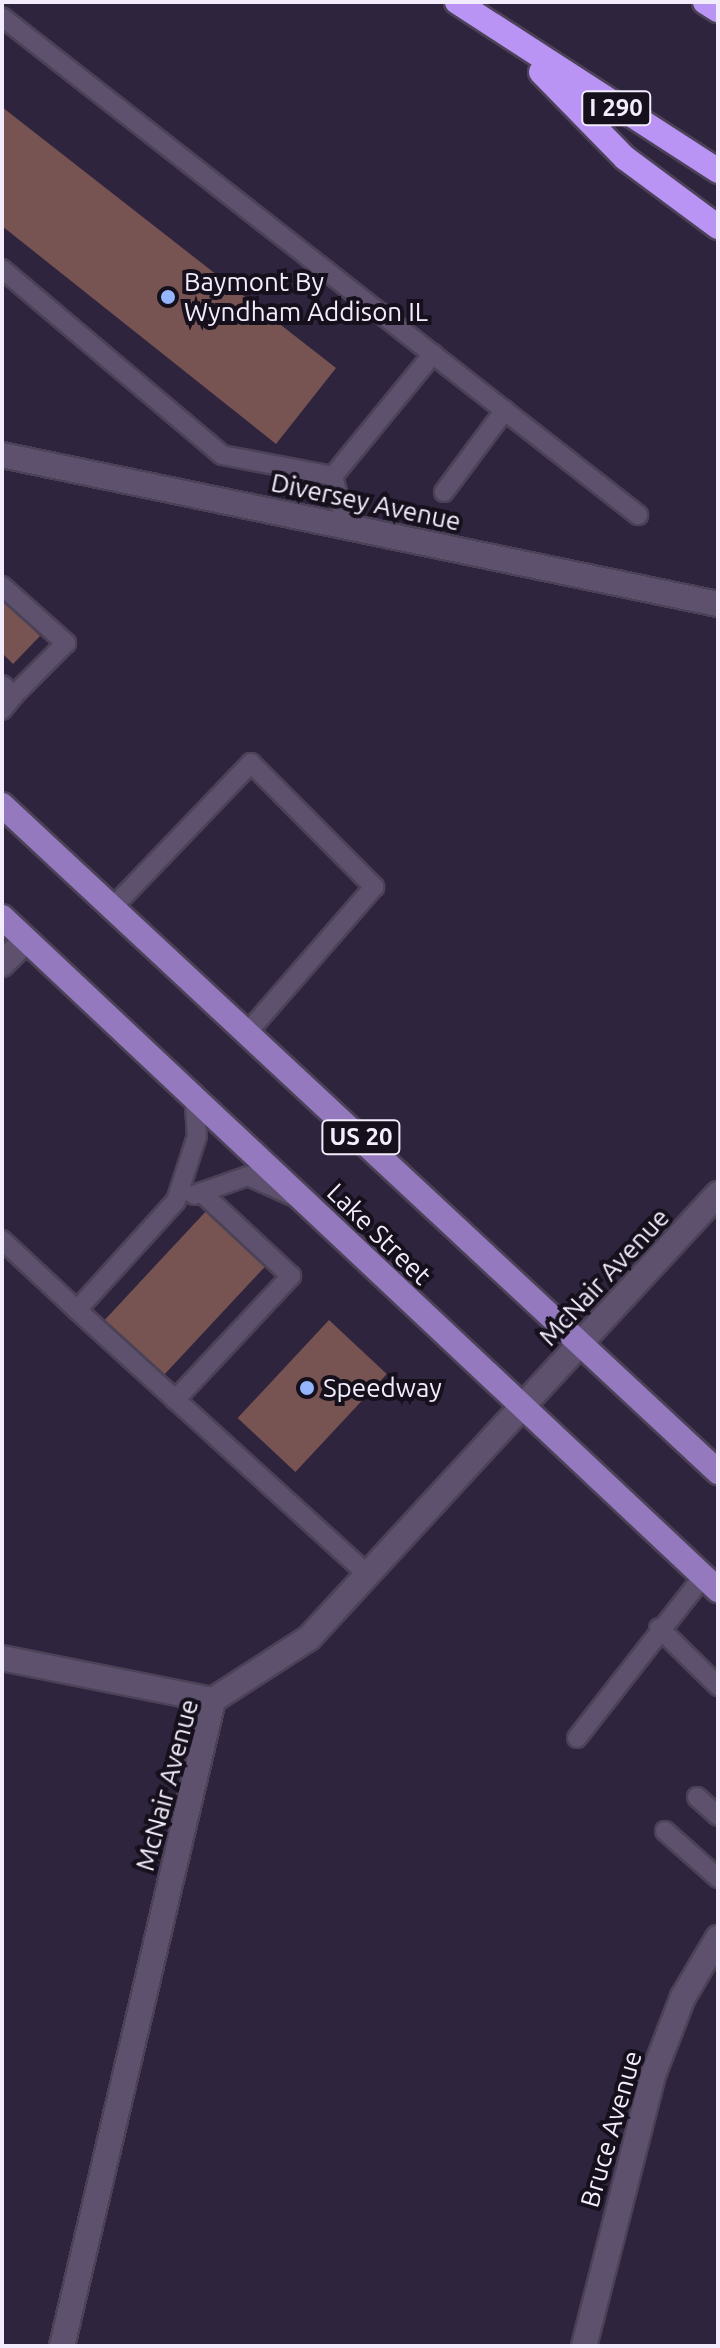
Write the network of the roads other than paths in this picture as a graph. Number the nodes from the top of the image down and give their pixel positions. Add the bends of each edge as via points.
1 (457, 2) edge
2 (705, 2) edge
3 (718, 10) edge
4 (2, 17) edge
5 (514, 44) junction
6 (718, 171) edge
7 (718, 227) edge
8 (2, 269) edge
9 (433, 354) junction
10 (505, 410) junction
11 (2, 455) edge
12 (333, 476) junction
13 (444, 492) dead end
14 (638, 515) dead end
15 (346, 526) junction
16 (2, 586) edge
17 (718, 604) edge
18 (6, 697) edge
19 (2, 805) edge
20 (114, 906) junction
21 (2, 917) edge
22 (26, 940) junction
23 (2, 964) edge
24 (247, 1033) junction
25 (194, 1093) junction
26 (201, 1192) junction
27 (718, 1194) edge
28 (176, 1201) junction
29 (305, 1202) junction
30 (2, 1240) edge
31 (77, 1310) junction
32 (579, 1345) junction
33 (175, 1400) junction
34 (521, 1408) junction
35 (718, 1472) edge
36 (368, 1575) junction
37 (710, 1584) edge
38 (659, 1628) junction
39 (2, 1658) edge
40 (718, 1686) edge
41 (213, 1700) junction
42 (577, 1738) dead end
43 (697, 1797) dead end
44 (718, 1816) edge
45 (665, 1831) dead end
46 (718, 1878) edge
47 (718, 1938) edge
48 (62, 2346) edge
49 (584, 2346) edge

1 - 5 highway, I 290
2 - 3 highway
4 - 9 lane
5 - 6 highway, I 290
5 - 7 highway via 625,158
8 - 12 lane via 222,455
9 - 10 lane
9 - 12 lane
10 - 13 lane
10 - 14 lane
11 - 15 street, Diversey Avenue
12 - 15 lane
15 - 17 street, Diversey Avenue
16 - 18 lane via 66,643
19 - 20 main road, US 20
20 - 24 main road, US 20
20 - 24 lane via 251,763 374,887
21 - 22 main road, Lake Street
22 - 23 street
22 - 25 main road, Lake Street
24 - 32 main road, US 20
25 - 28 lane via 197,1136
25 - 29 main road, Lake Street
26 - 28 lane
26 - 29 lane via 248,1176
26 - 33 lane via 291,1276
27 - 32 street, McNair Avenue
28 - 31 lane
29 - 34 main road, Lake Street
30 - 31 lane
31 - 33 lane
32 - 34 street, McNair Avenue
32 - 35 main road, US 20
33 - 36 lane
34 - 36 street, McNair Avenue
34 - 37 main road, Lake Street
36 - 41 street, McNair Avenue via 309,1638
37 - 38 lane
38 - 40 lane
38 - 42 lane
39 - 41 street
41 - 48 street, McNair Avenue
43 - 44 lane
45 - 46 lane
47 - 49 street, Bruce Avenue via 683,1997 653,2075

